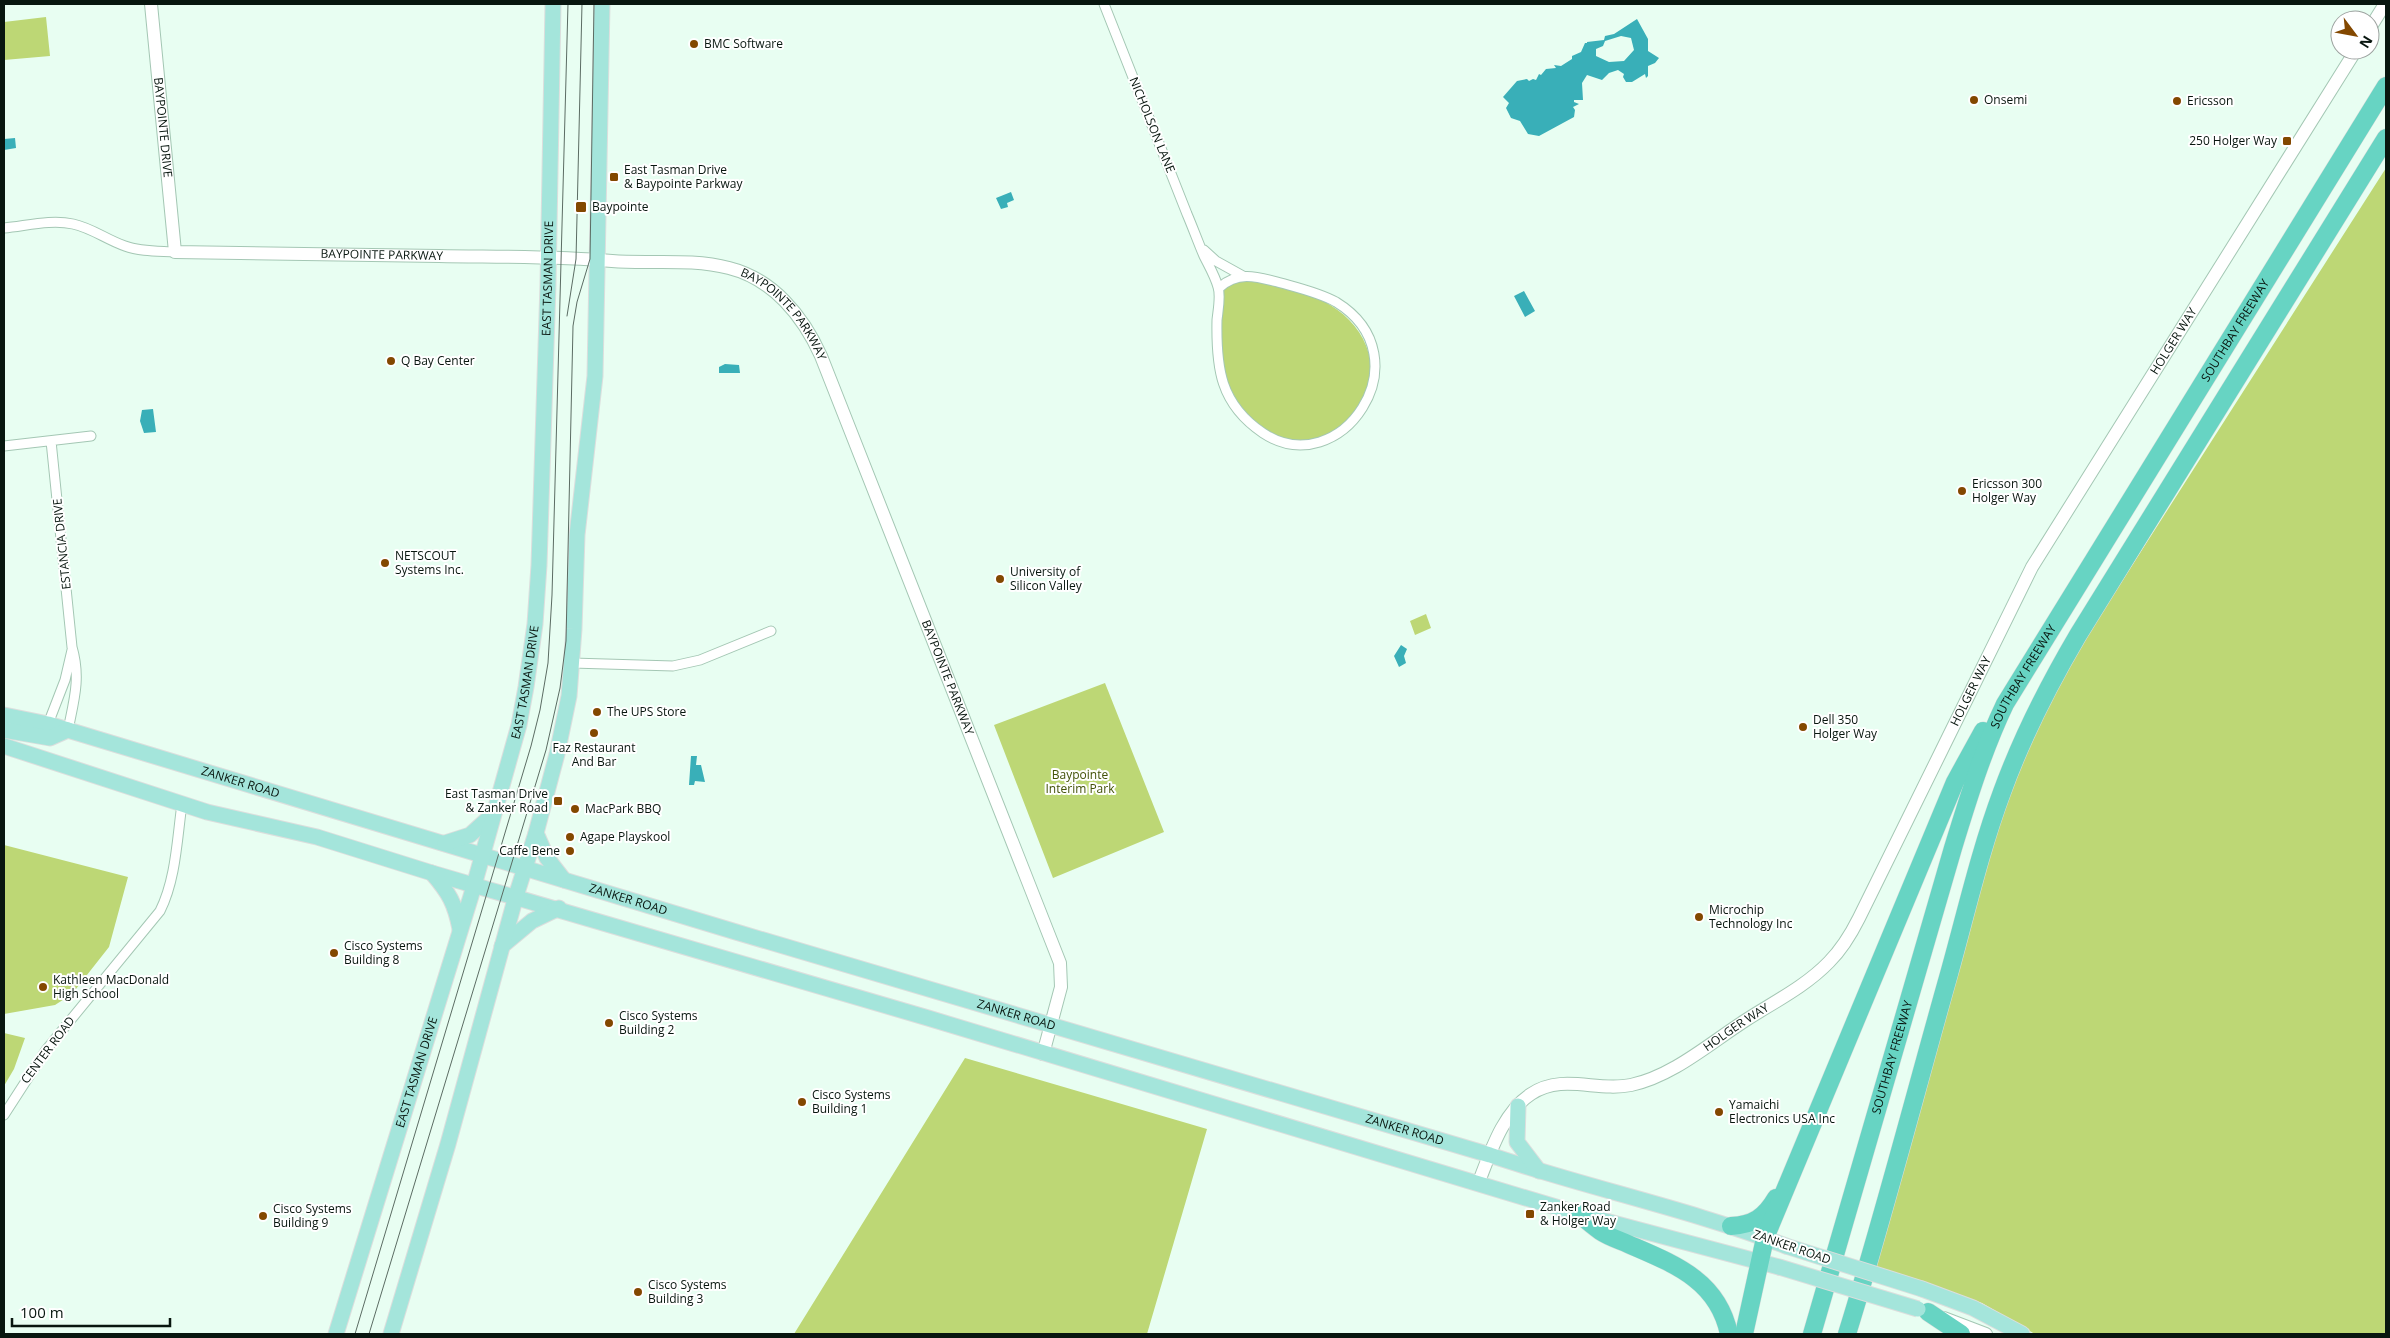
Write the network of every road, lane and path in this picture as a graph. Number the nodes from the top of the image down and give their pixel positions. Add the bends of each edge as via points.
1 (152, 4) edge
2 (553, 4) edge
3 (602, 4) edge
4 (1104, 4) edge
5 (2350, 60) edge
6 (2386, 86) edge
7 (2386, 138) edge
8 (4, 228) edge
9 (1200, 247) junction
10 (175, 252) junction
11 (548, 258) junction
12 (598, 259) junction
13 (1243, 276) junction
14 (1219, 288) junction
15 (92, 436) dead end
16 (51, 440) junction
17 (4, 446) edge
18 (2172, 483) junction
19 (771, 631) dead end
20 (72, 647) junction
21 (572, 662) junction
22 (2006, 704) junction
23 (4, 715) edge
24 (48, 724) junction
25 (4, 730) edge
26 (68, 730) junction
27 (4, 746) edge
28 (182, 804) junction
29 (494, 814) junction
30 (536, 833) junction
31 (445, 844) junction
32 (482, 855) junction
33 (524, 867) junction
34 (432, 873) junction
35 (564, 880) junction
36 (474, 884) junction
37 (516, 896) junction
38 (559, 908) junction
39 (460, 930) junction
40 (502, 946) junction
41 (1051, 1025) junction
42 (1044, 1054) junction
43 (1518, 1106) junction
44 (4, 1115) edge
45 (1490, 1155) junction
46 (1795, 1168) junction
47 (1540, 1172) junction
48 (1478, 1184) junction
49 (1579, 1214) junction
50 (1731, 1226) junction
51 (1766, 1238) junction
52 (1877, 1238) junction
53 (1759, 1261) junction
54 (1923, 1310) junction
55 (336, 1334) edge
56 (390, 1334) edge
57 (1729, 1334) edge
58 (1744, 1334) edge
59 (1812, 1334) edge
60 (1837, 1334) edge
61 (1847, 1334) edge
62 (1860, 1334) edge
63 (1961, 1334) edge
64 (1986, 1334) edge
65 (2022, 1334) edge

1 - 10 street, BAYPOINTE DRIVE
2 - 11 main road, EAST TASMAN DRIVE
3 - 12 main road
4 - 9 street, NICHOLSON LANE
5 - 43 street, HOLGER WAY via 2036,560 1860,918 1839,950 1806,982 1662,1073 1630,1085 1553,1084 1543,1087
6 - 22 highway, SOUTHBAY FREEWAY
7 - 18 highway, SOUTHBAY FREEWAY
8 - 10 street, BAYPOINTE PARKWAY via 71,223 125,246
9 - 13 street, NICHOLSON LANE via 1216,261
9 - 14 street, NICHOLSON LANE
10 - 11 street, BAYPOINTE PARKWAY
11 - 12 street, BAYPOINTE PARKWAY
11 - 29 main road, EAST TASMAN DRIVE via 536,624 519,725
12 - 21 main road via 595,376 577,535
12 - 41 street, BAYPOINTE PARKWAY via 681,262 728,268 770,288 786,302 812,337 1060,963 1061,987
13 - 14 street via 1232,278
13 - 14 street, NICHOLSON LANE via 1302,288 1336,302 1362,326 1377,367 1364,407 1338,434 1310,445 1285,444 1261,431 1241,414 1222,384 1217,354
15 - 16 street
16 - 17 street
16 - 20 street, ESTANCIA DRIVE
18 - 52 highway, SOUTHBAY FREEWAY via 2051,681 2011,768 1982,857
18 - 60 highway via 2155,497 2097,587 2028,704 2012,743 1977,845
19 - 21 street via 700,660 673,666
20 - 24 street, ESTANCIA DRIVE via 65,680
20 - 26 street, ESTANCIA DRIVE via 77,663 77,686
21 - 30 main road via 564,724
22 - 46 highway via 1985,728 1955,782
22 - 59 highway, SOUTHBAY FREEWAY via 1973,783
23 - 24 main road, ZANKER ROAD
24 - 26 main road, ZANKER ROAD
25 - 26 main road via 50,738
26 - 31 main road, ZANKER ROAD
27 - 28 main road, ZANKER ROAD
28 - 34 main road, ZANKER ROAD via 317,837
28 - 44 street, CENTER ROAD via 172,873 160,911 46,1050
29 - 31 main road via 477,830
29 - 32 main road, EAST TASMAN DRIVE
30 - 33 main road
30 - 35 main road via 547,858
31 - 32 main road, ZANKER ROAD
32 - 33 main road, ZANKER ROAD
32 - 36 main road, EAST TASMAN DRIVE
33 - 35 main road, ZANKER ROAD
33 - 37 main road
34 - 36 main road, ZANKER ROAD
34 - 39 main road via 451,896
35 - 41 main road, ZANKER ROAD
36 - 37 main road, ZANKER ROAD
36 - 39 main road, EAST TASMAN DRIVE
37 - 38 main road, ZANKER ROAD
37 - 40 main road
38 - 40 main road via 532,921
38 - 42 main road, ZANKER ROAD
39 - 55 main road, EAST TASMAN DRIVE
40 - 56 main road via 448,1144
41 - 42 street, BAYPOINTE PARKWAY
41 - 45 main road, ZANKER ROAD
42 - 48 main road, ZANKER ROAD
43 - 45 street, HOLGER WAY via 1507,1120
43 - 47 main road via 1517,1142
45 - 47 main road, ZANKER ROAD
45 - 48 street, HOLGER WAY
46 - 50 highway via 1761,1217 1749,1224
46 - 51 highway
47 - 50 main road, ZANKER ROAD
48 - 49 main road, ZANKER ROAD
49 - 53 main road, ZANKER ROAD
49 - 57 highway via 1601,1232 1668,1261 1697,1279 1719,1305
50 - 51 main road, ZANKER ROAD
51 - 53 highway
51 - 65 main road, ZANKER ROAD, bridge via 1973,1308
52 - 61 highway, SOUTHBAY FREEWAY
52 - 62 highway
53 - 54 main road, ZANKER ROAD, bridge
53 - 58 highway
54 - 63 highway
54 - 64 street, ZANKER ROAD

